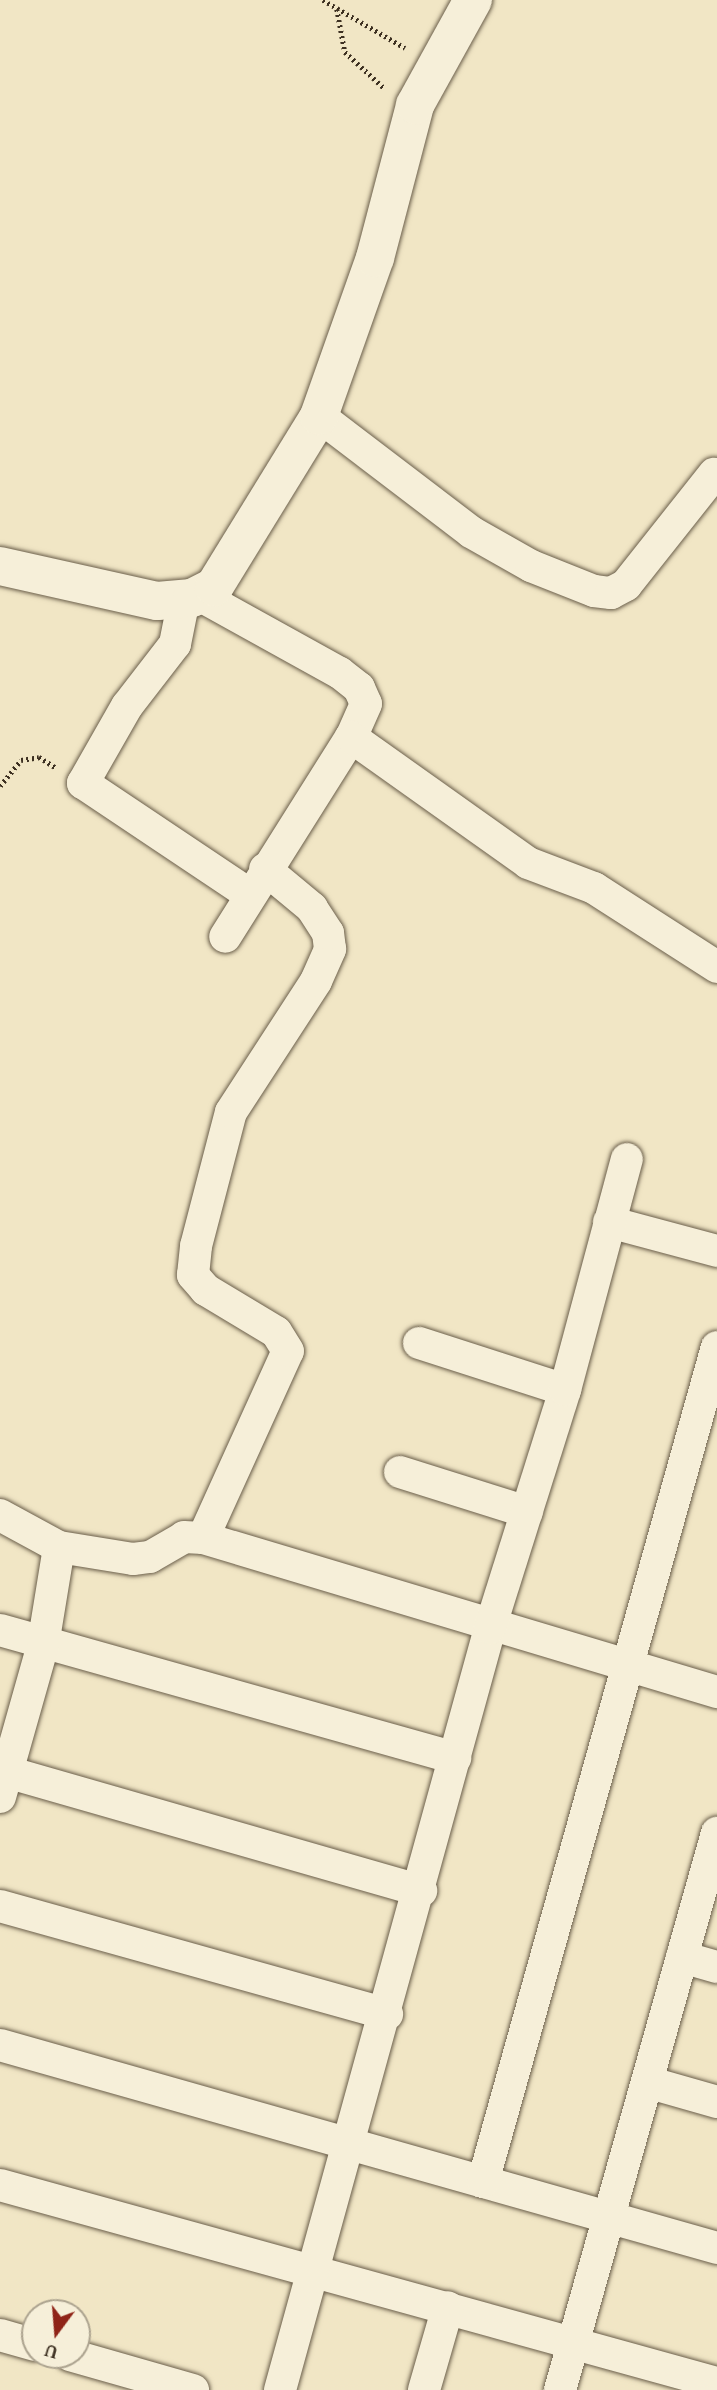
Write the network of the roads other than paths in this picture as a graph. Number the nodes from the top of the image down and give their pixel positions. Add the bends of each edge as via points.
1 (473, 0) edge
2 (319, 416) junction
3 (714, 474) dead end
4 (0, 565) edge
5 (192, 597) junction
6 (351, 737) junction
7 (258, 882) junction
8 (225, 937) dead end
9 (717, 967) edge
10 (627, 1159) dead end
11 (609, 1222) junction
12 (717, 1251) edge
13 (419, 1343) dead end
14 (717, 1347) edge
15 (565, 1390) junction
16 (400, 1472) dead end
17 (527, 1511) junction
18 (0, 1515) edge
19 (203, 1538) junction
20 (59, 1547) junction
21 (490, 1628) junction
22 (0, 1630) edge
23 (43, 1645) junction
24 (627, 1665) junction
25 (717, 1692) edge
26 (455, 1758) junction
27 (4, 1785) edge
28 (717, 1833) edge
29 (421, 1891) junction
30 (0, 1906) edge
31 (682, 1957) junction
32 (717, 1967) edge
33 (387, 2014) junction
34 (0, 2045) edge
35 (647, 2082) junction
36 (717, 2102) edge
37 (351, 2144) junction
38 (483, 2182) junction
39 (0, 2185) edge
40 (608, 2217) junction
41 (717, 2248) edge
42 (315, 2270) junction
43 (448, 2308) junction
44 (0, 2335) edge
45 (21, 2341) edge
46 (573, 2343) junction
47 (91, 2361) edge
48 (717, 2383) edge
49 (193, 2390) edge
50 (280, 2390) edge
51 (424, 2390) edge
52 (559, 2390) edge

1 - 2 street via 433,64 415,105 375,258
2 - 3 street via 471,532 531,566 594,591 611,593 626,585
2 - 5 street via 260,519 214,586
4 - 5 street via 150,600
5 - 6 street via 355,684 366,704
5 - 7 street via 175,644 127,706 83,783
6 - 7 street
6 - 9 street via 528,863 594,888
7 - 8 street
7 - 19 street via 312,908 328,933 330,949 316,981 231,1112 196,1245 193,1275 206,1290 276,1332 288,1351
10 - 11 street
11 - 12 street
11 - 15 street
13 - 15 street
14 - 24 street
15 - 17 street
16 - 17 street
17 - 21 street
18 - 20 street
19 - 20 street via 178,1539 144,1558
19 - 21 street
20 - 23 street
21 - 24 street
21 - 26 street
22 - 23 street
23 - 26 street
23 - 27 street
24 - 25 street
24 - 38 street
26 - 29 street
27 - 29 street
28 - 31 street
29 - 33 street
30 - 33 street
31 - 32 street
31 - 35 street
33 - 37 street
34 - 37 street
35 - 36 street
35 - 40 street
37 - 38 street
37 - 42 street
38 - 40 street
39 - 42 street
40 - 41 street
40 - 46 street
42 - 43 street
42 - 50 street
43 - 46 street
43 - 51 street
44 - 45 street
46 - 48 street
46 - 52 street
47 - 49 street

